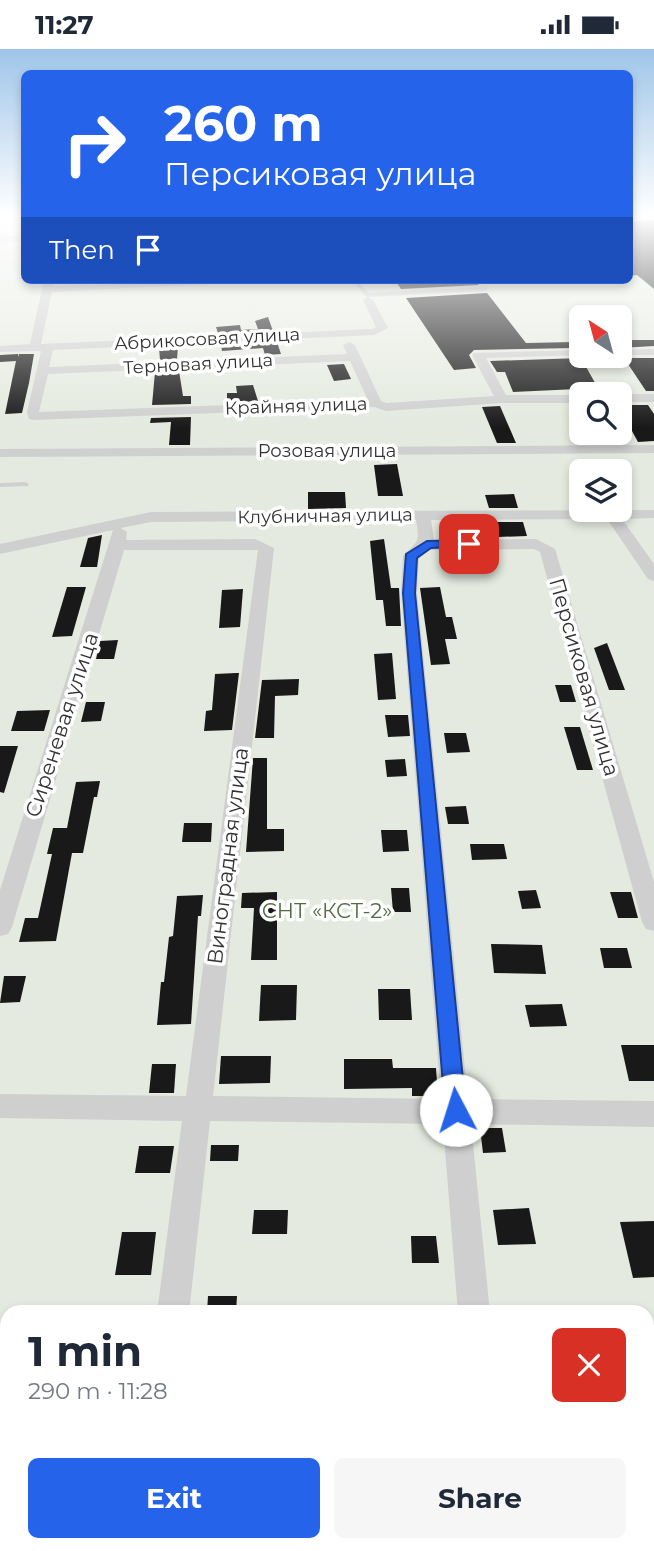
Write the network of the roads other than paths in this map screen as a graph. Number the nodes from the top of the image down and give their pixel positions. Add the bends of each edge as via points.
1 (49, 287) edge
2 (360, 287) edge
3 (485, 289) dead end
4 (368, 300) dead end
5 (345, 333) junction
6 (42, 347) junction
7 (0, 349) edge
8 (654, 352) edge
9 (569, 353) edge
10 (632, 353) edge
11 (354, 357) junction
12 (43, 371) junction
13 (632, 398) edge
14 (654, 398) edge
15 (502, 399) junction
16 (569, 399) edge
17 (376, 403) junction
18 (654, 449) edge
19 (0, 453) edge
20 (25, 484) dead end
21 (0, 485) edge
22 (569, 514) edge
23 (632, 514) edge
24 (654, 514) edge
25 (423, 515) junction
26 (617, 522) edge
27 (119, 534) junction
28 (427, 545) junction
29 (0, 549) edge
30 (654, 576) edge
31 (654, 922) edge
32 (0, 927) edge
33 (0, 1106) edge
34 (197, 1110) junction
35 (456, 1110) junction
36 (654, 1114) edge
37 (174, 1305) edge
38 (473, 1305) edge

1 - 6 street
2 - 3 lane via 367,295
4 - 5 street, Абрикосовая улица via 382,328
5 - 6 street, Абрикосовая улица
5 - 11 street
6 - 7 street, Абрикосовая улица
6 - 12 street
8 - 10 street
9 - 15 street via 478,355
11 - 12 street, Терновая улица
11 - 17 street
12 - 17 street, Крайняя улица via 34,416
13 - 14 street
15 - 16 street, Крайняя улица
15 - 17 street, Крайняя улица via 386,407
18 - 19 street, Розовая улица
20 - 21 lane
22 - 25 street, Клубничная улица
23 - 24 street, Клубничная улица
25 - 27 street, Клубничная улица via 151,517
25 - 28 street
26 - 30 street
27 - 29 street, Клубничная улица
27 - 32 street, Сиреневая улица
27 - 34 street, Виноградная улица via 266,548
28 - 31 street, Персиковая улица via 511,543 547,549
28 - 35 street via 411,556 409,593
33 - 34 street
34 - 35 street
34 - 37 street, Виноградная улица
35 - 36 street
35 - 38 street

